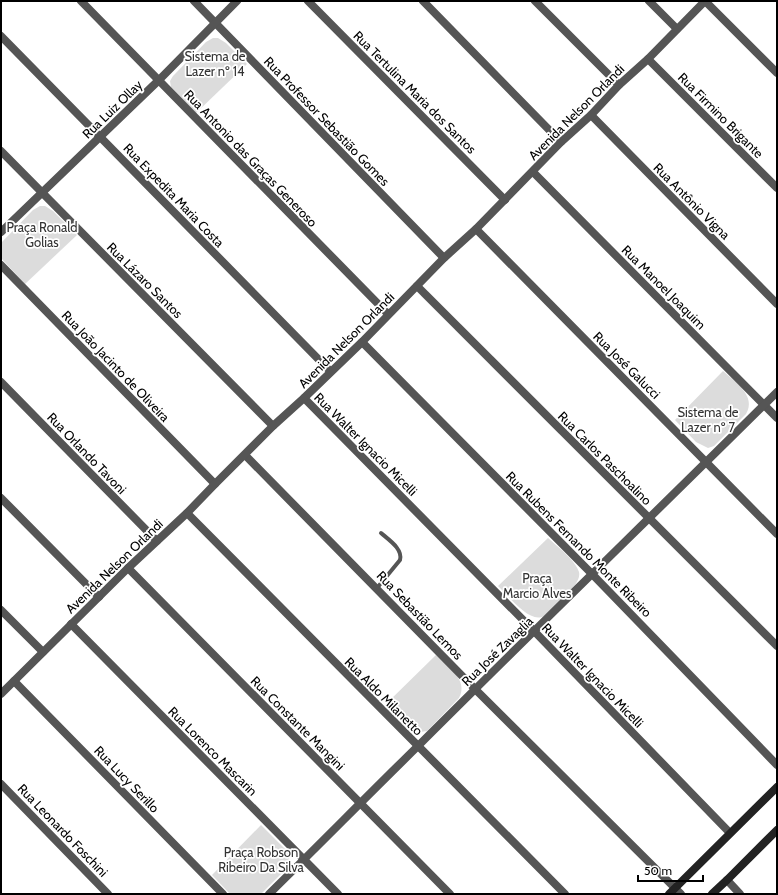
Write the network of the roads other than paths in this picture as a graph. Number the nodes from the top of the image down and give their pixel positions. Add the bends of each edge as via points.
1 (81, 1) edge
2 (194, 1) edge
3 (237, 1) edge
4 (308, 1) edge
5 (423, 1) edge
6 (535, 1) edge
7 (649, 1) edge
8 (705, 1) edge
9 (215, 23) junction
10 (677, 29) junction
11 (1, 36) edge
12 (648, 59) junction
13 (777, 73) edge
14 (159, 80) junction
15 (619, 85) junction
16 (591, 115) junction
17 (100, 136) junction
18 (561, 142) junction
19 (1, 151) edge
20 (533, 172) junction
21 (777, 188) edge
22 (42, 193) junction
23 (505, 200) junction
24 (476, 229) junction
25 (1, 232) edge
26 (444, 258) junction
27 (1, 265) edge
28 (417, 286) junction
29 (777, 304) edge
30 (388, 314) junction
31 (362, 342) junction
32 (330, 371) junction
33 (1, 382) edge
34 (777, 392) edge
35 (304, 398) junction
36 (764, 405) junction
37 (777, 418) edge
38 (273, 426) junction
39 (245, 455) junction
40 (706, 462) junction
41 (215, 484) junction
42 (1, 498) edge
43 (187, 513) junction
44 (649, 518) junction
45 (381, 533) dead end
46 (777, 534) edge
47 (157, 541) junction
48 (128, 568) junction
49 (593, 575) junction
50 (376, 588) junction
51 (99, 597) junction
52 (1, 610) edge
53 (71, 624) junction
54 (534, 632) junction
55 (777, 646) edge
56 (43, 652) junction
57 (14, 681) junction
58 (475, 689) junction
59 (1, 694) edge
60 (417, 746) junction
61 (777, 764) edge
62 (1, 784) edge
63 (777, 787) edge
64 (360, 803) junction
65 (777, 830) edge
66 (730, 833) junction
67 (304, 860) junction
68 (727, 880) junction
69 (675, 892) edge
70 (108, 894) edge
71 (223, 894) edge
72 (269, 894) edge
73 (338, 894) edge
74 (450, 894) edge
75 (565, 894) edge
76 (712, 894) edge
77 (740, 894) edge

1 - 14 street, Rua Antonio das Graças Generoso
2 - 9 street, Rua Professor Sebastião Gomes
3 - 9 street, Rua Luiz Ollay
4 - 23 street, Rua Tertulina Maria dos Santos
5 - 18 street
6 - 15 street
7 - 10 street
8 - 10 street, Avenida Nelson Orlandi
8 - 13 street
9 - 14 street, Rua Luiz Ollay
9 - 26 street, Rua Professor Sebastião Gomes
10 - 12 street, Avenida Nelson Orlandi
11 - 17 street, Rua Expedita Maria Costa
12 - 15 street, Avenida Nelson Orlandi
12 - 21 street, Rua Firmino Brigante
14 - 17 street, Rua Luiz Ollay
14 - 30 street, Rua Antonio das Graças Generoso
15 - 16 street, Avenida Nelson Orlandi
16 - 18 street, Avenida Nelson Orlandi
16 - 29 street, Rua Antônio Vigna
17 - 22 street, Rua Luiz Ollay
17 - 32 street, Rua Expedita Maria Costa
18 - 20 street, Avenida Nelson Orlandi
19 - 22 street, Rua Lázaro Santos
20 - 23 street, Avenida Nelson Orlandi
20 - 36 street, Rua Manoel Joaquim
22 - 25 street, Rua Luiz Ollay
22 - 38 street, Rua Lázaro Santos
23 - 24 street, Avenida Nelson Orlandi
24 - 26 street, Avenida Nelson Orlandi
24 - 40 street, Rua José Galucci
26 - 28 street, Avenida Nelson Orlandi
27 - 41 street, Rua João Jacinto de Oliveira
28 - 30 street, Avenida Nelson Orlandi
28 - 44 street, Rua Carlos Paschoalino
30 - 31 street, Avenida Nelson Orlandi
31 - 32 street, Avenida Nelson Orlandi
31 - 49 street, Rua Rubens Fernando Monte Ribeiro
32 - 35 street, Avenida Nelson Orlandi
33 - 47 street, Rua Orlando Tavoni
34 - 36 street, Rua José Zavaglia
35 - 38 street, Avenida Nelson Orlandi
35 - 54 street, Rua Walter Ignacio Micelli
36 - 37 street, Rua Manoel Joaquim
36 - 40 street, Rua José Zavaglia
38 - 39 street, Avenida Nelson Orlandi
39 - 41 street, Avenida Nelson Orlandi
39 - 50 street, Rua Sebastião Lemos
40 - 44 street, Rua José Zavaglia
40 - 46 street, Rua José Galucci
41 - 43 street, Avenida Nelson Orlandi
42 - 51 street
43 - 47 street, Avenida Nelson Orlandi
43 - 60 street, Rua Aldo Milanetto
44 - 49 street, Rua José Zavaglia
44 - 55 street, Rua Carlos Paschoalino
45 - 50 lane via 400,550 401,555 400,560
47 - 48 street, Avenida Nelson Orlandi
48 - 51 street, Avenida Nelson Orlandi
48 - 64 street, Rua Constante Mangini
49 - 54 street, Rua José Zavaglia
49 - 61 street, Rua Rubens Fernando Monte Ribeiro
50 - 58 street, Rua Sebastião Lemos
51 - 53 street, Avenida Nelson Orlandi
52 - 56 street
53 - 56 street, Avenida Nelson Orlandi
53 - 67 street, Rua Lorenco Mascarin
54 - 58 street, Rua José Zavaglia
54 - 66 street, Rua Walter Ignacio Micelli
56 - 57 street, Avenida Nelson Orlandi
57 - 59 street, Avenida Nelson Orlandi
57 - 71 street, Rua Lucy Serillo
58 - 60 street, Rua José Zavaglia
58 - 69 street, Rua Sebastião Lemos
60 - 64 street, Rua José Zavaglia
60 - 75 street, Rua Aldo Milanetto
62 - 70 street, Rua Leonardo Foschini
63 - 66 main road
64 - 67 street, Rua José Zavaglia
64 - 74 street, Rua Constante Mangini
65 - 68 main road
66 - 69 main road
67 - 72 street, Rua José Zavaglia
67 - 73 street, Rua Lorenco Mascarin
68 - 76 main road
68 - 77 street

